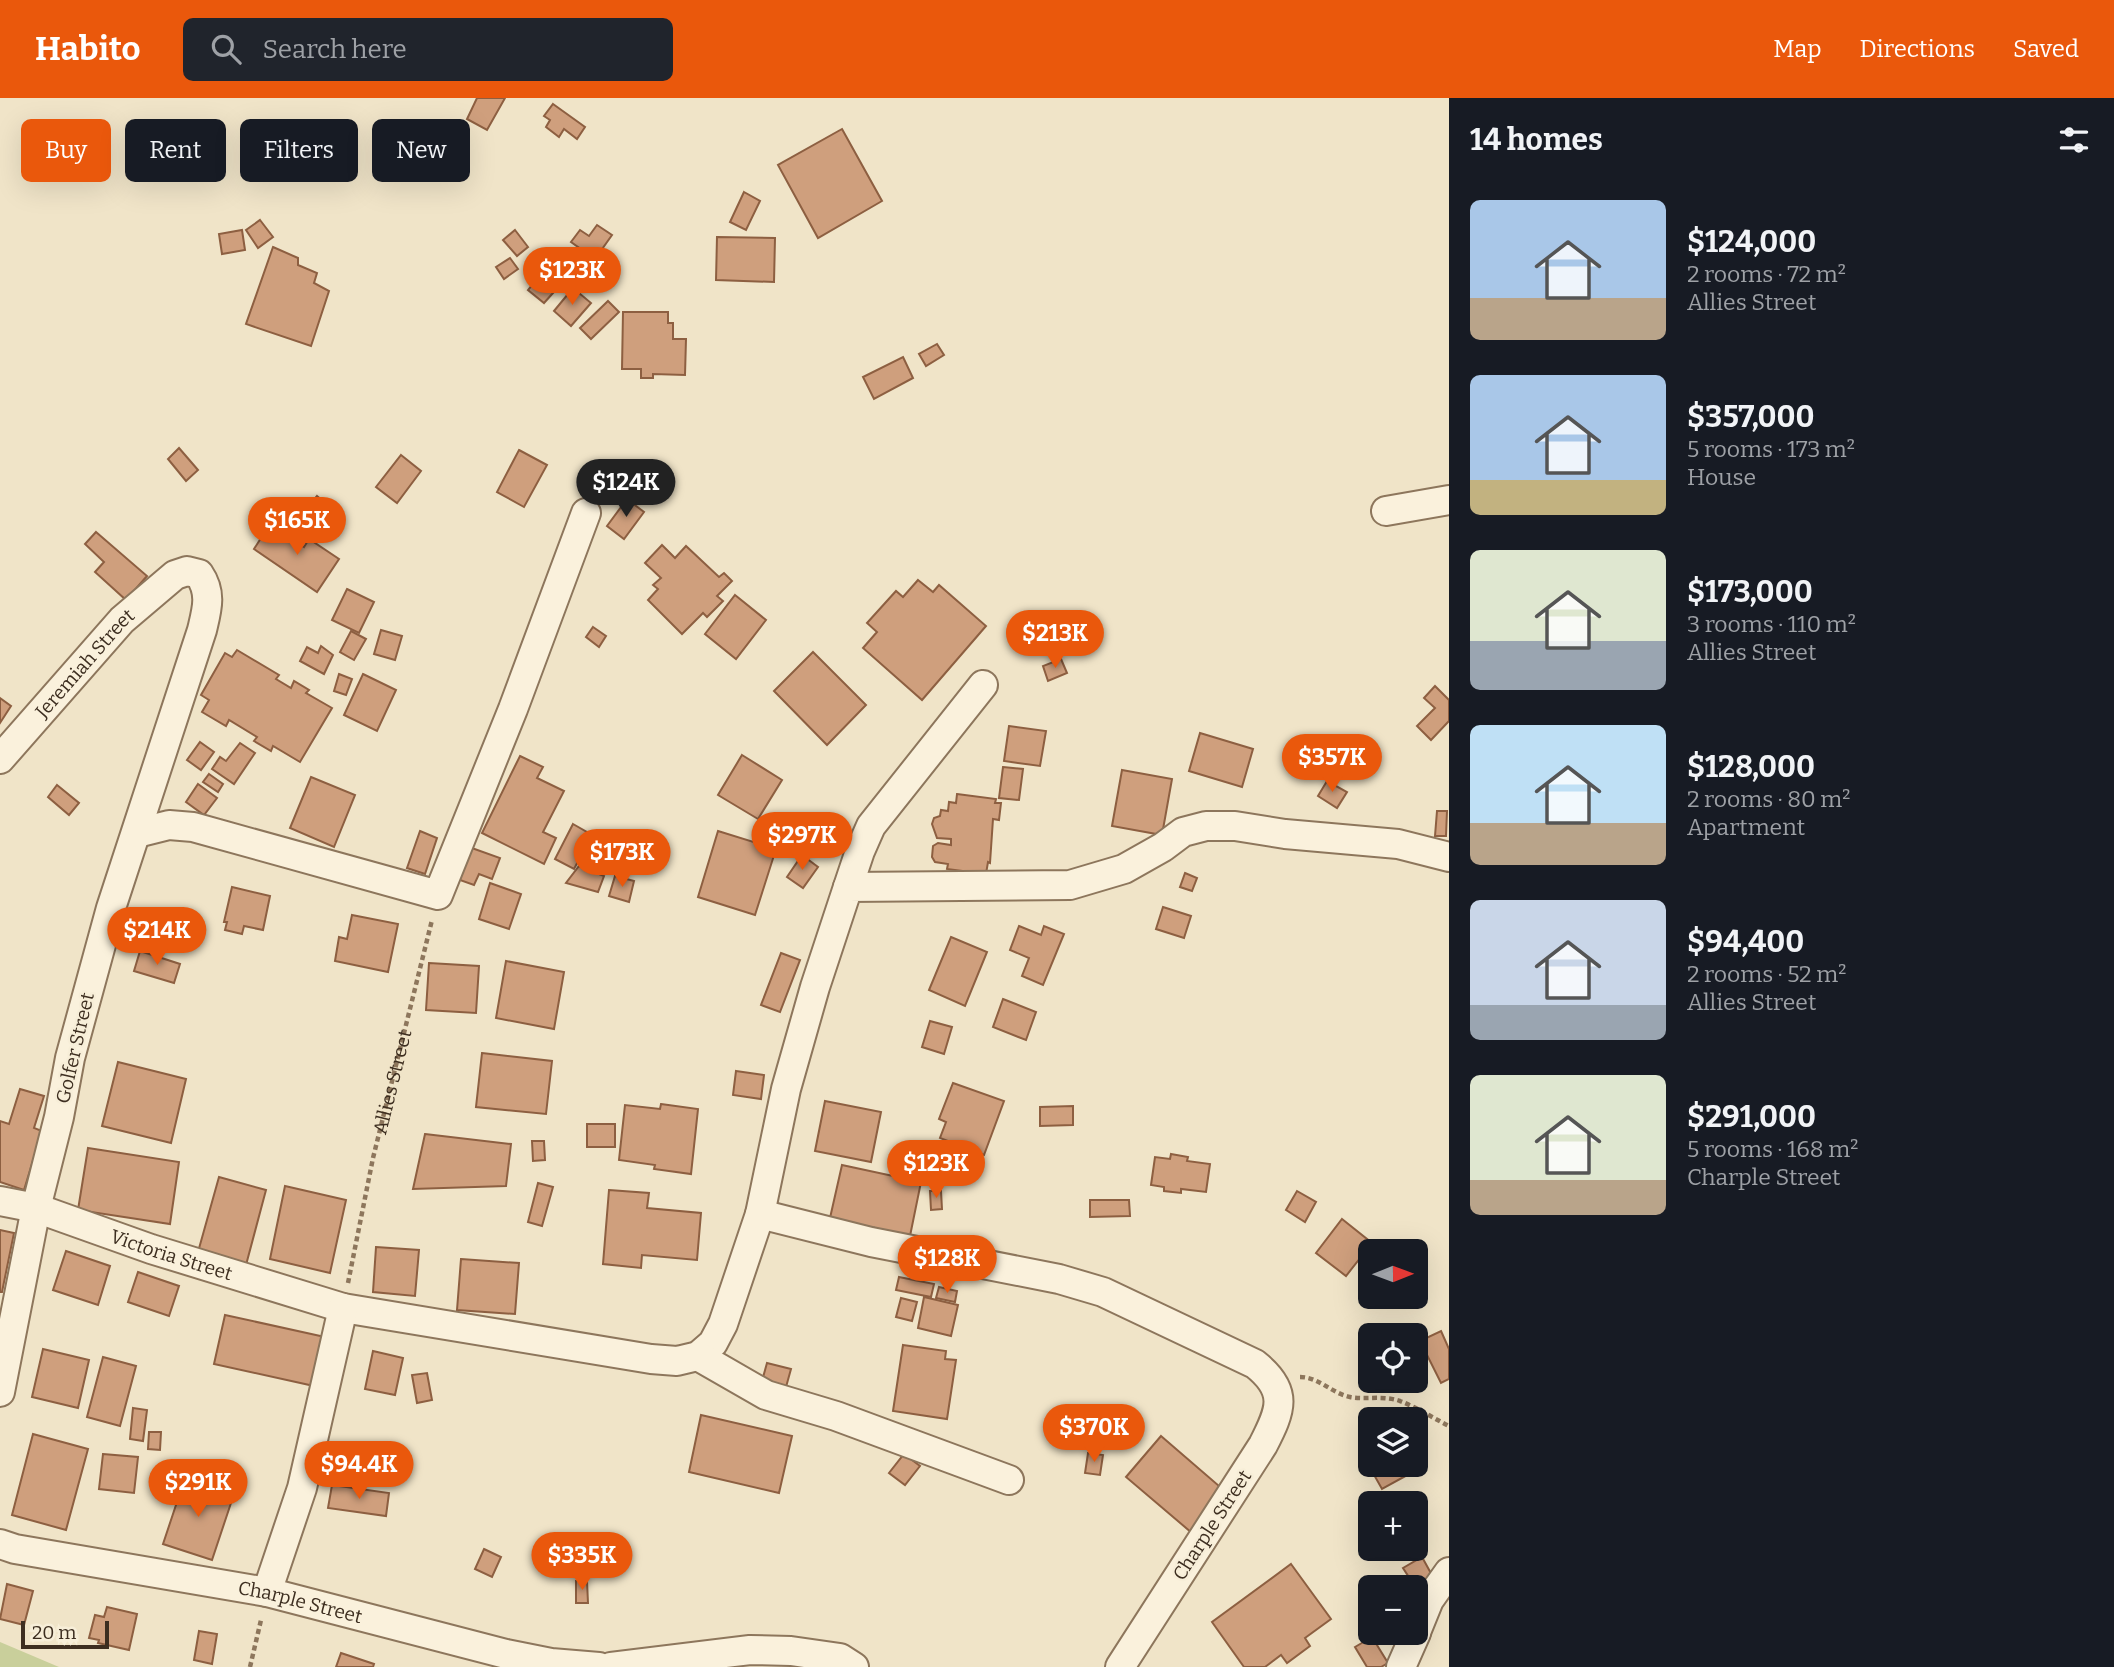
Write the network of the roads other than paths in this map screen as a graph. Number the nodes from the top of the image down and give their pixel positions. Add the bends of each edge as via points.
1 (1449, 500) edge
2 (1386, 511) dead end
3 (586, 513) dead end
4 (175, 575) joint
5 (983, 685) dead end
6 (0, 760) edge
7 (136, 833) junction
8 (1449, 857) edge
9 (848, 887) junction
10 (0, 1201) edge
11 (36, 1208) junction
12 (760, 1214) junction
13 (343, 1308) junction
14 (698, 1356) junction
15 (0, 1392) edge
16 (1009, 1480) dead end
17 (0, 1544) edge
18 (1449, 1572) edge
19 (267, 1592) junction
20 (1428, 1602) edge
21 (1410, 1645) edge
22 (599, 1667) edge
23 (611, 1667) edge
24 (854, 1667) edge
25 (1120, 1667) edge
26 (1401, 1667) edge

1 - 2 street
3 - 7 street via 438,895 193,827 169,825
4 - 6 street, Jeremiah Street via 122,620
4 - 7 street, Golfer Street via 199,574 209,601
5 - 9 street via 871,826
7 - 11 street, Golfer Street via 70,1058
8 - 9 street via 1398,844 1206,826 1183,832 1124,869 1070,885
9 - 12 street via 786,1089
10 - 11 street, Victoria Street
11 - 13 street, Victoria Street via 150,1249
11 - 15 street, Golfer Street
12 - 14 street via 723,1324 713,1343
12 - 25 street, Charple Street via 1103,1292 1255,1364 1271,1377 1278,1393 1276,1419 1263,1445
13 - 14 street, Victoria Street via 652,1359
13 - 19 street via 302,1488
14 - 16 street via 766,1395
17 - 19 street, Charple Street
18 - 20 street
19 - 22 street, Charple Street via 506,1654
21 - 26 street
23 - 24 street via 750,1650 840,1658

